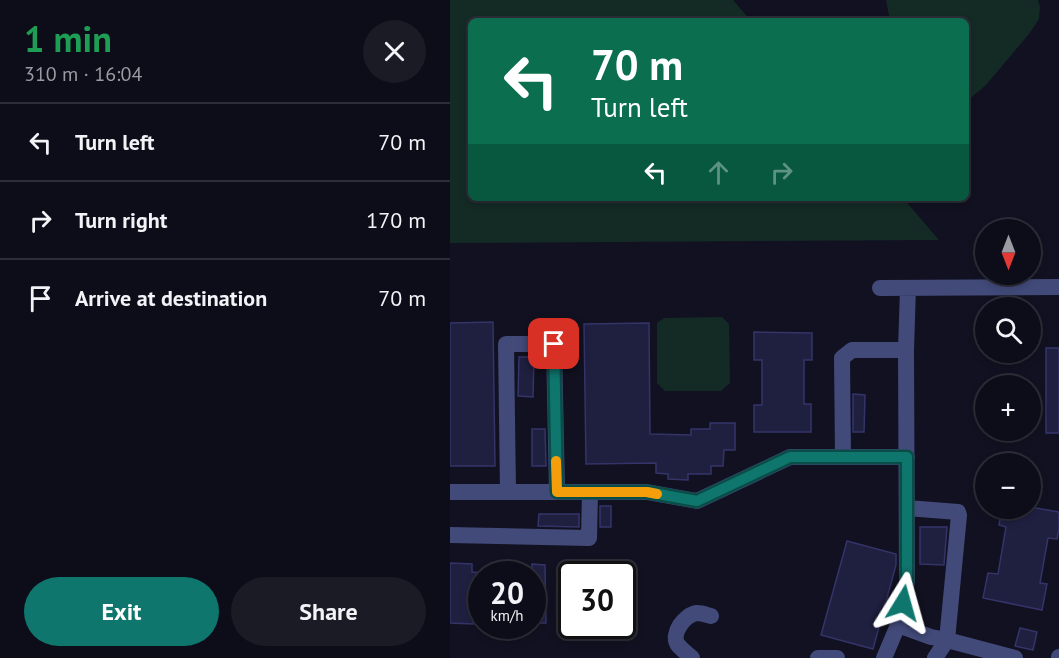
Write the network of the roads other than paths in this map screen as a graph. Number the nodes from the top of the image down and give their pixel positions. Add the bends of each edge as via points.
1 (880, 288) dead end
2 (908, 288) junction
3 (1059, 288) edge
4 (906, 350) junction
5 (843, 457) junction
6 (907, 457) junction
7 (450, 492) edge
8 (508, 492) junction
9 (557, 492) junction
10 (590, 492) junction
11 (907, 508) junction
12 (450, 535) edge
13 (711, 616) dead end
14 (898, 625) junction
15 (947, 640) junction
16 (692, 658) edge
17 (818, 658) edge
18 (837, 658) edge
19 (884, 658) edge
20 (935, 658) edge
21 (1015, 658) edge

1 - 2 street
2 - 3 street
2 - 4 street
4 - 5 street via 852,350 842,358
4 - 6 street
5 - 6 street
5 - 10 street via 790,457 697,501 647,492
6 - 11 street
7 - 8 street
8 - 9 street
8 - 9 street via 507,344 554,344
9 - 10 street
10 - 12 street via 589,538
11 - 14 street via 907,581
11 - 15 street via 959,515
13 - 16 street via 696,613 678,627 677,644
14 - 15 street
14 - 19 street
15 - 20 street
15 - 21 street
17 - 18 street

